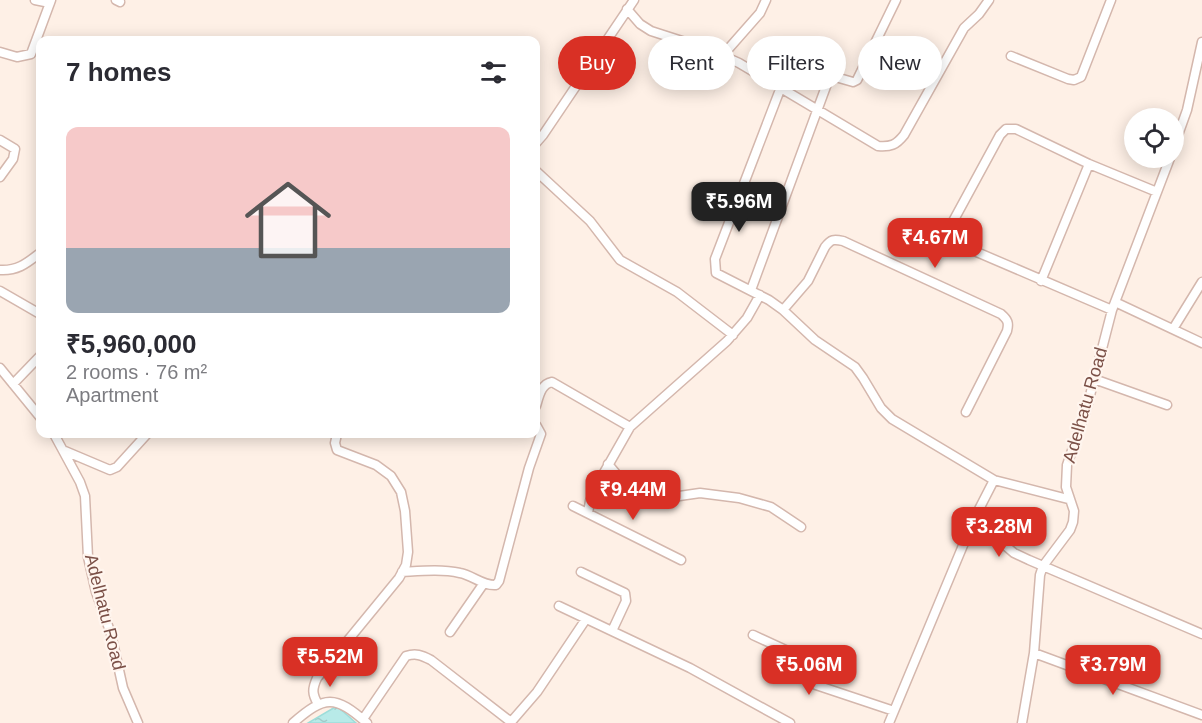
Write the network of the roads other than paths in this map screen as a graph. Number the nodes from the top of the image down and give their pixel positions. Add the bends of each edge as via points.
1 (35, 0) edge
2 (634, 0) edge
3 (766, 0) edge
4 (897, 0) edge
5 (989, 0) edge
6 (1111, 0) edge
7 (50, 2) edge
8 (627, 9) junction
9 (38, 36) edge
10 (666, 36) edge
11 (36, 40) edge
12 (735, 41) edge
13 (1202, 42) edge
14 (0, 52) edge
15 (1201, 53) edge
16 (1011, 56) dead end
17 (780, 90) edge
18 (786, 90) edge
19 (817, 110) junction
20 (1184, 118) edge
21 (540, 138) edge
22 (0, 140) edge
23 (1089, 164) junction
24 (1166, 168) edge
25 (540, 175) edge
26 (0, 177) edge
27 (1157, 192) junction
28 (920, 228) dead end
29 (945, 238) junction
30 (36, 256) edge
31 (0, 270) edge
32 (1041, 281) junction
33 (1202, 282) edge
34 (751, 290) junction
35 (0, 291) edge
36 (760, 295) junction
37 (1114, 306) junction
38 (783, 310) junction
39 (36, 312) edge
40 (1173, 329) junction
41 (733, 335) junction
42 (1202, 343) edge
43 (36, 360) edge
44 (0, 368) edge
45 (1094, 379) junction
46 (13, 384) junction
47 (540, 395) edge
48 (1167, 405) dead end
49 (36, 412) edge
50 (966, 412) dead end
51 (630, 427) junction
52 (57, 438) edge
53 (143, 438) edge
54 (336, 438) edge
55 (540, 438) edge
56 (64, 451) junction
57 (608, 464) junction
58 (994, 480) junction
59 (1068, 499) junction
60 (573, 506) dead end
61 (588, 513) junction
62 (974, 519) junction
63 (801, 527) dead end
64 (681, 560) dead end
65 (1043, 566) junction
66 (402, 572) junction
67 (581, 572) dead end
68 (484, 583) junction
69 (559, 606) dead end
70 (586, 619) junction
71 (612, 631) junction
72 (450, 632) dead end
73 (1202, 634) edge
74 (753, 635) dead end
75 (1034, 653) junction
76 (318, 704) junction
77 (894, 711) junction
78 (1202, 715) edge
79 (365, 721) edge
80 (138, 723) edge
81 (293, 723) edge
82 (511, 723) edge
83 (789, 723) edge
84 (889, 723) edge
85 (1022, 723) edge

1 - 7 street
2 - 8 street
3 - 12 street
4 - 19 street via 856,80 848,82 832,76
5 - 19 street via 964,28 898,142 890,147 878,146
6 - 16 street via 1081,76 1074,80
7 - 9 street
8 - 10 street via 640,24
8 - 21 street
11 - 14 street via 31,54 17,57
13 - 15 street
15 - 20 street
17 - 34 street via 715,259 716,273
18 - 19 street
19 - 34 street
22 - 26 street via 15,149
23 - 27 street
23 - 29 street via 1016,129 1006,129
23 - 32 street
24 - 27 street, Adelhatu Road
25 - 41 street via 590,221 620,260 677,292
27 - 37 street, Adelhatu Road
28 - 29 street
29 - 32 street
30 - 31 street via 21,267
32 - 37 street
33 - 40 street
34 - 36 street
35 - 39 street
36 - 38 street
36 - 41 street
37 - 40 street
37 - 45 street, Adelhatu Road
38 - 50 street via 803,288 829,241 835,239 1001,314 1009,325
38 - 58 street via 815,340 855,367 892,419
40 - 42 street
41 - 51 street
43 - 46 street
44 - 46 street
45 - 48 street
45 - 59 street, Adelhatu Road via 1067,465
46 - 49 street
47 - 51 street via 543,386 552,382
51 - 57 street
52 - 56 street, Adelhatu Road
53 - 56 street via 110,470
54 - 66 street via 337,450 376,465 391,476 401,492 408,552
55 - 68 street via 499,581 496,585
56 - 80 street, Adelhatu Road via 85,496 88,557 123,688
57 - 61 street
57 - 63 street via 641,497 652,500 700,493 739,498 771,507
58 - 59 street
58 - 62 street
59 - 65 street, Adelhatu Road via 1074,511 1073,522
60 - 61 street
61 - 64 street
62 - 65 street via 1014,553
62 - 77 street
65 - 73 street
65 - 75 street, Adelhatu Road
66 - 68 street via 444,570
66 - 76 street via 317,678 312,694
67 - 71 street via 625,593 626,601
68 - 72 street
69 - 70 street
70 - 71 street
70 - 82 street
71 - 83 street via 690,668
74 - 77 street via 805,659 811,664 816,685
75 - 78 street
75 - 85 street, Adelhatu Road
76 - 79 street via 342,704
76 - 81 street
77 - 84 street
79 - 82 street via 406,656 420,654

